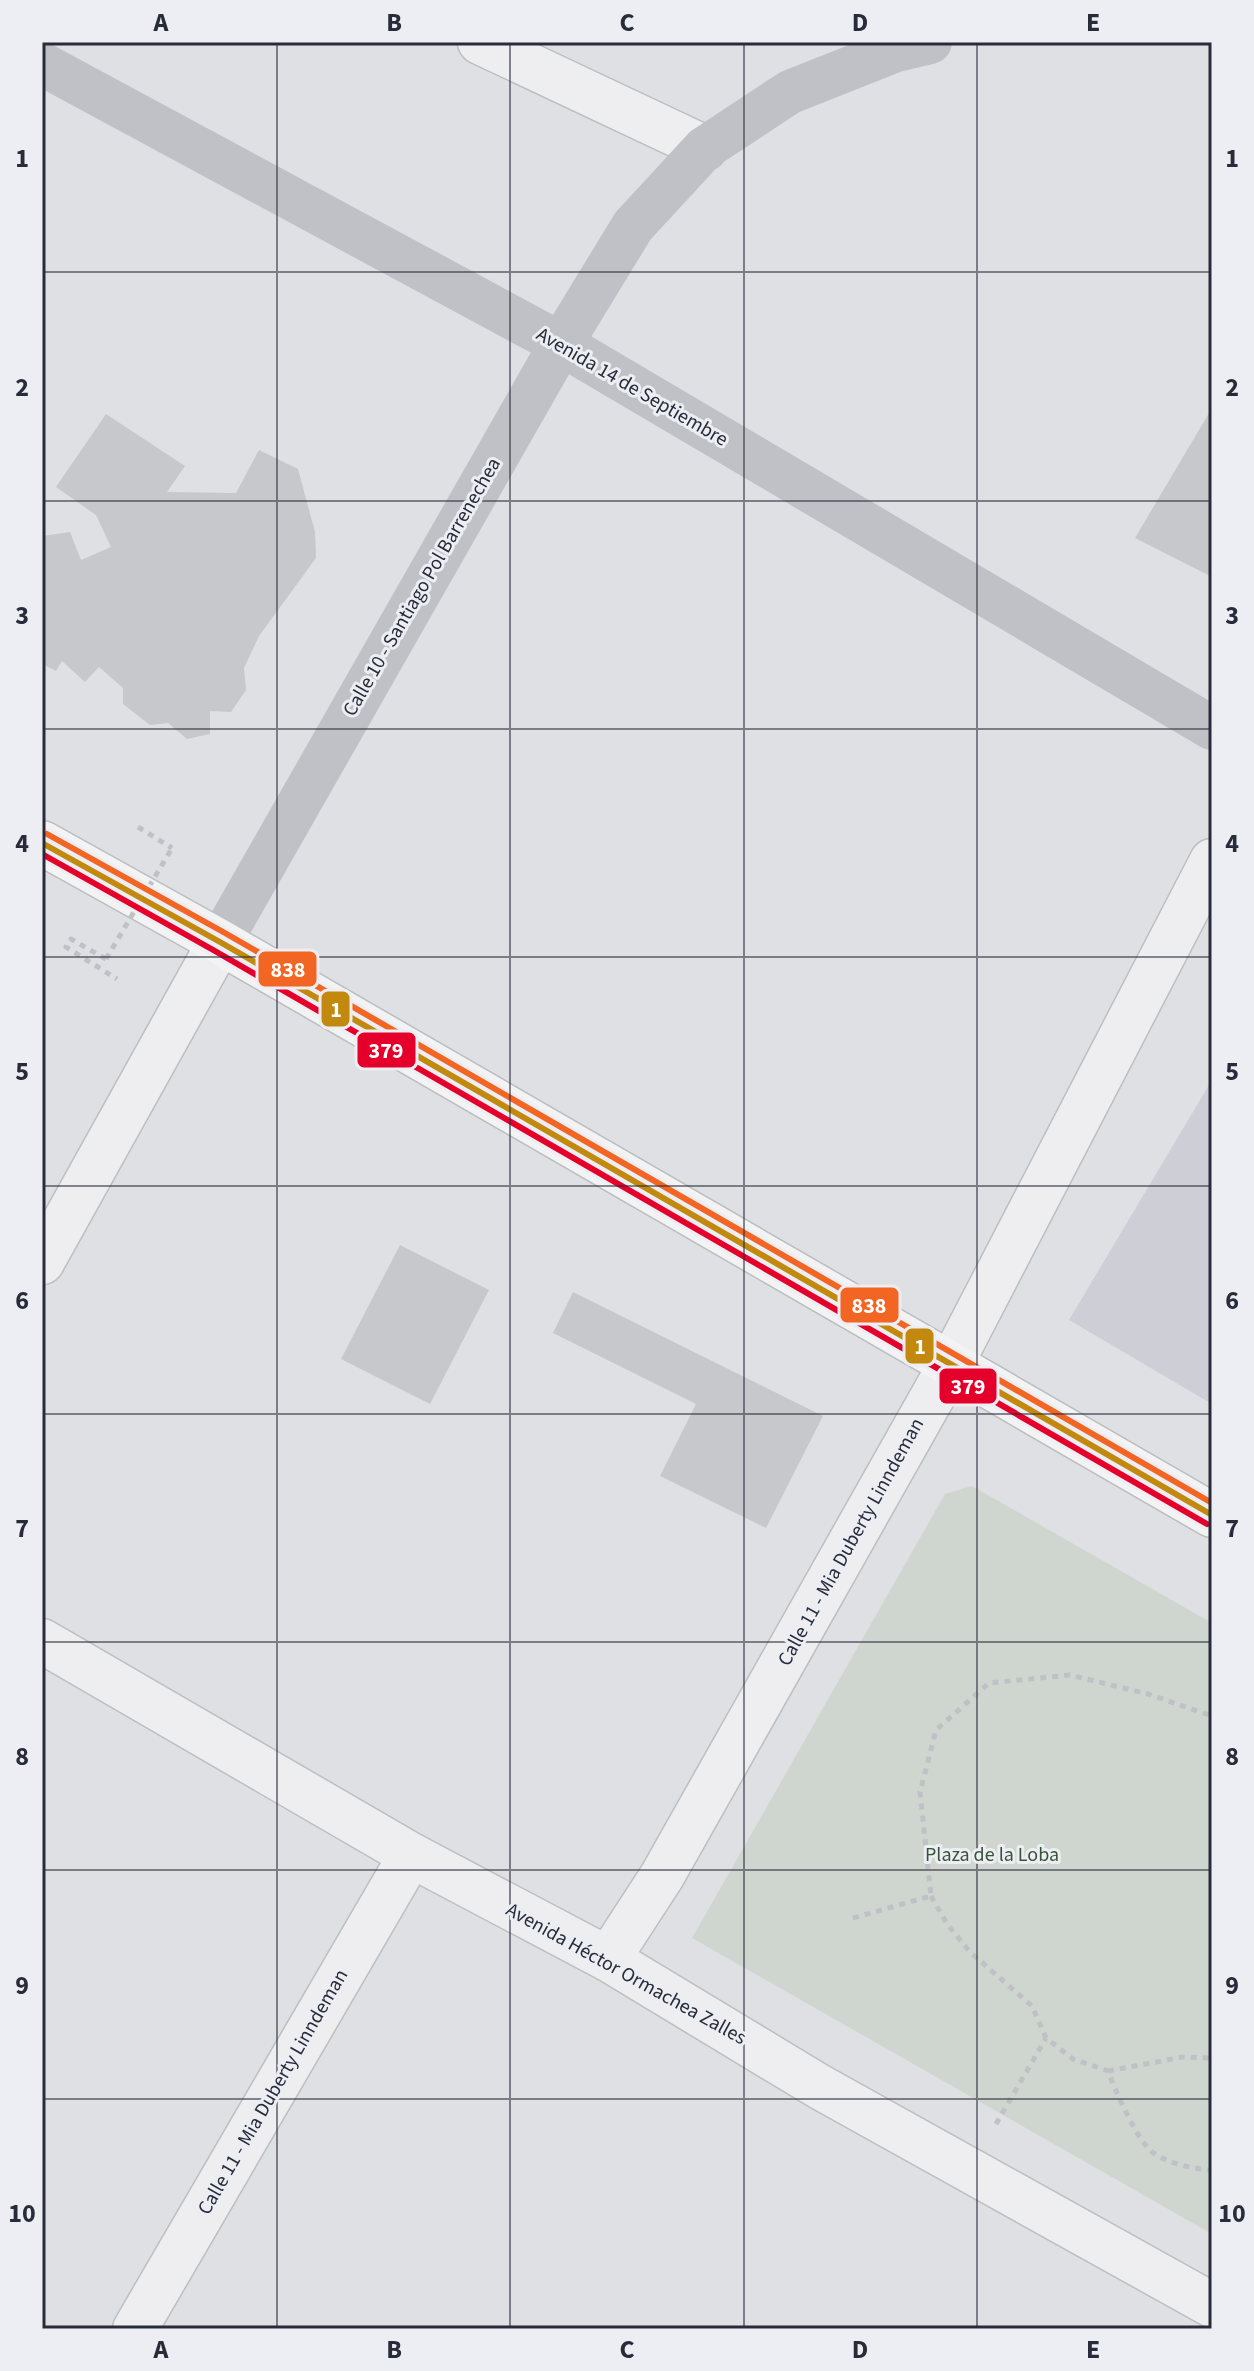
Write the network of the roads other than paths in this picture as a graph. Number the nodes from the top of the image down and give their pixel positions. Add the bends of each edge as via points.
1 (480, 42) edge
2 (930, 42) edge
3 (42, 64) edge
4 (705, 148) junction
5 (561, 344) junction
6 (1212, 728) edge
7 (42, 843) edge
8 (1212, 861) edge
9 (220, 942) junction
10 (42, 1262) edge
11 (951, 1364) junction
12 (1212, 1515) edge
13 (42, 1641) edge
14 (411, 1855) junction
15 (608, 1959) junction
16 (1212, 2305) edge
17 (135, 2329) edge

1 - 4 street
2 - 4 main road, Calle 10 - Santiago Pol Barrenechea via 790,92
3 - 5 main road, Avenida 14 de Septiembre
4 - 5 main road, Calle 10 - Santiago Pol Barrenechea via 633,226
5 - 6 main road, Avenida 14 de Septiembre
5 - 9 main road, Calle 10 - Santiago Pol Barrenechea
7 - 9 main road
8 - 11 street, Calle 11 - Mia Duberty Linndeman
9 - 10 street, Calle 10 - Santiago Pol Barrenechea
9 - 11 main road
11 - 12 main road
11 - 15 street, Calle 11 - Mia Duberty Linndeman via 662,1876
13 - 14 street, Avenida Héctor Ormachea Zalles
14 - 15 street, Avenida Héctor Ormachea Zalles
14 - 17 street, Calle 11 - Mia Duberty Linndeman
15 - 16 street, Avenida Héctor Ormachea Zalles via 820,2087

